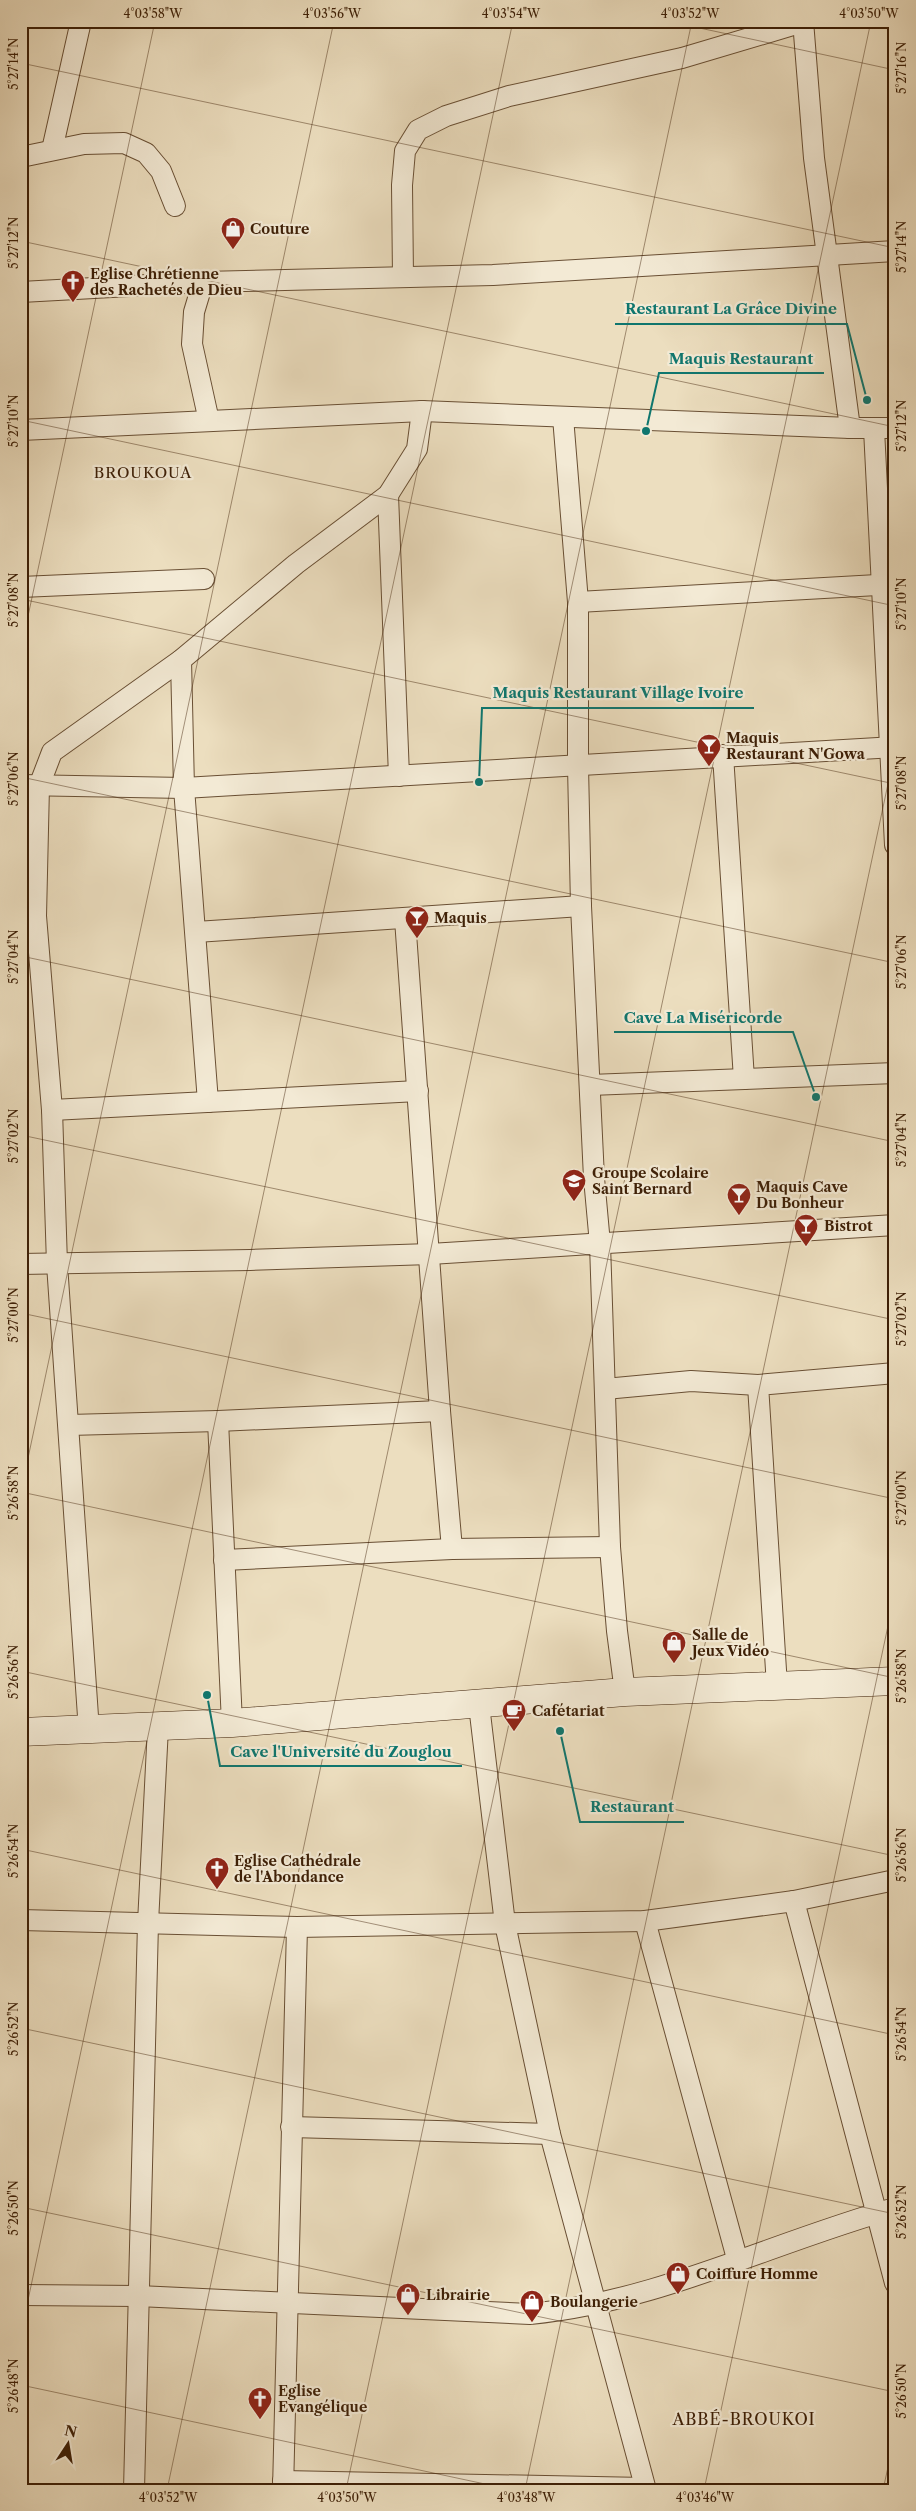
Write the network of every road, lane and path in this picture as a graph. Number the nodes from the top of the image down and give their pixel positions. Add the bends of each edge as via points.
1 (81, 21) edge
2 (803, 22) edge
3 (52, 150) junction
4 (21, 157) edge
5 (175, 206) dead end
6 (895, 251) edge
7 (826, 256) junction
8 (404, 277) junction
9 (203, 282) junction
10 (21, 292) edge
11 (422, 411) junction
12 (563, 417) junction
13 (209, 420) junction
14 (850, 428) junction
15 (895, 428) edge
16 (874, 429) junction
17 (21, 430) edge
18 (388, 495) junction
19 (204, 579) dead end
20 (889, 585) edge
21 (21, 587) edge
22 (578, 602) junction
23 (181, 660) junction
24 (892, 747) edge
25 (723, 755) junction
26 (578, 766) junction
27 (399, 776) junction
28 (30, 785) edge
29 (184, 788) junction
30 (895, 845) edge
31 (581, 906) junction
32 (29, 916) edge
33 (405, 919) junction
34 (196, 932) junction
35 (895, 1073) edge
36 (744, 1079) junction
37 (590, 1085) junction
38 (418, 1091) junction
39 (208, 1102) junction
40 (52, 1110) junction
41 (895, 1225) edge
42 (600, 1244) junction
43 (430, 1254) junction
44 (21, 1264) edge
45 (57, 1264) junction
46 (895, 1373) edge
47 (758, 1385) junction
48 (605, 1389) junction
49 (440, 1411) junction
50 (218, 1421) junction
51 (69, 1425) junction
52 (610, 1547) junction
53 (452, 1549) junction
54 (224, 1560) junction
55 (895, 1681) edge
56 (777, 1686) junction
57 (625, 1692) junction
58 (479, 1705) junction
59 (232, 1723) junction
60 (158, 1727) junction
61 (89, 1731) junction
62 (21, 1732) edge
63 (895, 1880) edge
64 (794, 1901) junction
65 (21, 1920) edge
66 (645, 1921) junction
67 (148, 1923) junction
68 (505, 1924) junction
69 (297, 1927) junction
70 (291, 2128) junction
71 (550, 2134) junction
72 (886, 2210) edge
73 (738, 2262) junction
74 (895, 2283) edge
75 (21, 2295) edge
76 (138, 2296) junction
77 (288, 2303) junction
78 (595, 2306) junction
79 (283, 2485) edge
80 (646, 2489) edge
81 (134, 2490) edge

1 - 3 street
2 - 7 street
2 - 8 street via 682,58 509,96 446,116 418,130 406,151 402,186
3 - 4 street
3 - 5 street via 84,144 124,143 146,153 161,171
6 - 7 street
7 - 8 street
7 - 14 street
8 - 9 street
9 - 10 street
9 - 13 street via 194,312 192,344
11 - 12 street
11 - 13 street
11 - 18 street via 417,449
12 - 14 street
12 - 22 street
13 - 17 street
14 - 16 street
15 - 16 street
16 - 20 street
18 - 23 street via 296,564
18 - 27 street
19 - 21 street
20 - 22 street
20 - 24 street
22 - 26 street
23 - 28 street via 52,752
23 - 29 street
24 - 25 street
24 - 30 street
25 - 26 street
25 - 36 street
26 - 27 street
26 - 31 street
27 - 29 street
28 - 29 street
28 - 32 street
29 - 34 street
31 - 33 street
31 - 37 street
32 - 40 street
33 - 34 street
33 - 38 street
34 - 39 street
35 - 36 street
36 - 37 street
37 - 42 street
38 - 39 street
38 - 43 street
39 - 40 street
40 - 45 street
41 - 42 street
42 - 43 street
42 - 48 street
43 - 45 street
43 - 49 street
44 - 45 street
45 - 51 street
46 - 47 street
47 - 48 street via 691,1381
47 - 56 street
48 - 52 street
49 - 50 street
49 - 53 street
50 - 51 street
50 - 54 street
51 - 61 street
52 - 53 street
52 - 57 street
53 - 54 street
54 - 59 street
55 - 56 street
56 - 57 street
57 - 58 street
58 - 59 street
58 - 68 street
59 - 60 street
60 - 61 street
60 - 67 street
61 - 62 street
63 - 64 street
64 - 66 street
64 - 72 street
65 - 67 street
66 - 68 street
66 - 73 street
67 - 69 street
67 - 76 street
68 - 69 street
68 - 71 street
69 - 70 street
70 - 71 street
70 - 77 street
71 - 78 street
72 - 73 street
72 - 74 street
73 - 78 street
75 - 76 street
76 - 77 street
76 - 81 street
77 - 78 street via 530,2314
77 - 79 street
78 - 80 street
79 - 80 street

